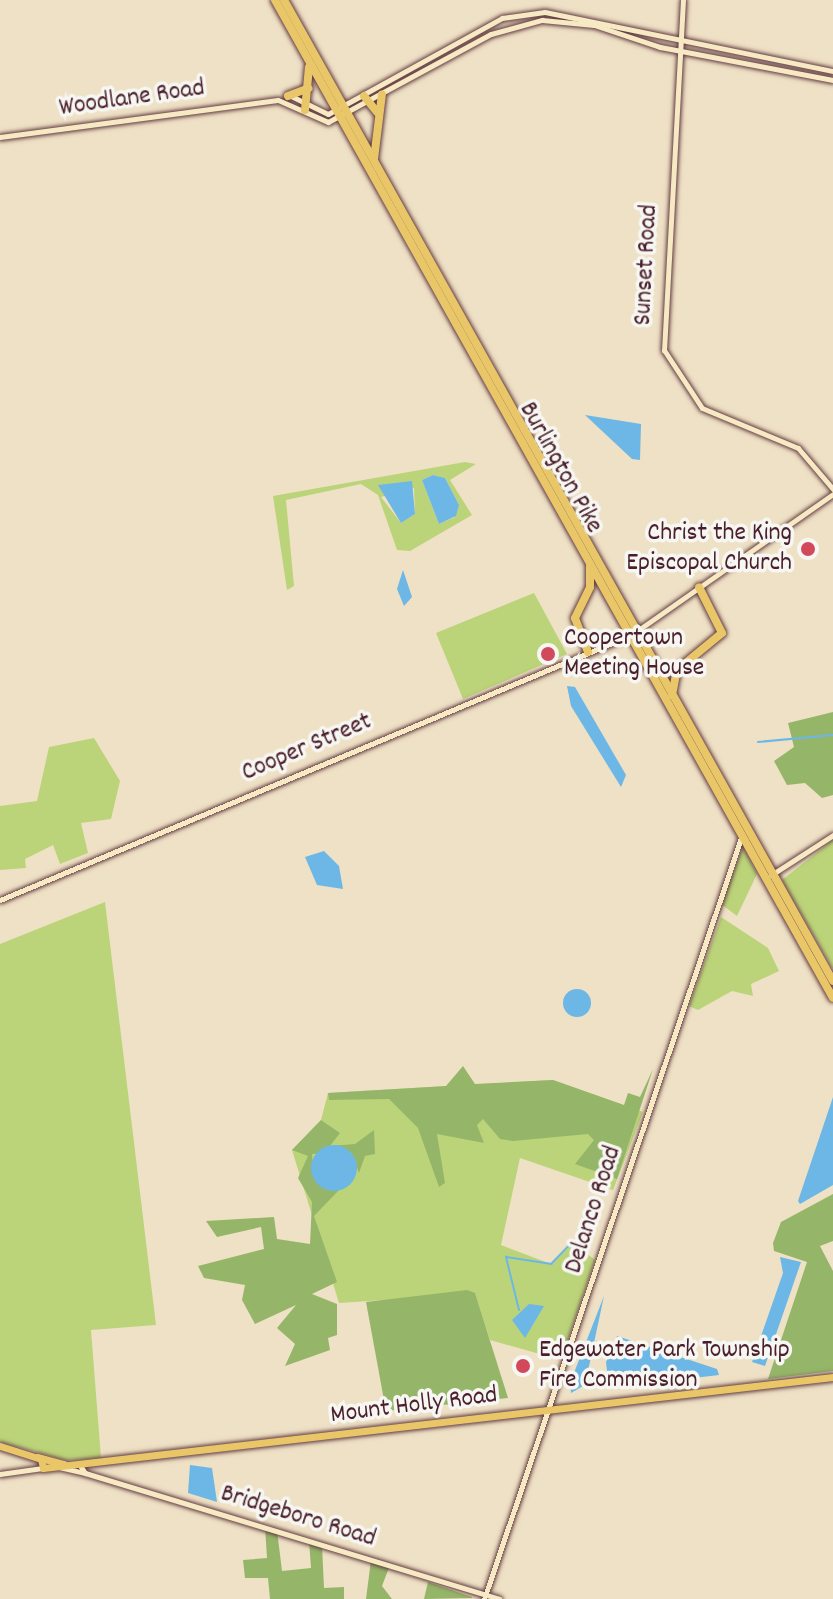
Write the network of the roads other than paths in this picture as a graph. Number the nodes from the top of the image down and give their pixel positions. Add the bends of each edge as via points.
1 (275, 0) edge
2 (284, 0) edge
3 (683, 0) edge
4 (680, 42) junction
5 (680, 50) junction
6 (306, 55) junction
7 (833, 71) edge
8 (833, 80) edge
9 (310, 87) junction
10 (382, 94) junction
11 (288, 96) junction
12 (367, 98) junction
13 (270, 101) junction
14 (306, 107) junction
15 (342, 113) junction
16 (377, 116) junction
17 (0, 137) edge
18 (375, 164) junction
19 (833, 492) edge
20 (589, 561) junction
21 (699, 587) junction
22 (633, 633) junction
23 (588, 652) junction
24 (672, 695) junction
25 (742, 834) junction
26 (833, 835) edge
27 (770, 876) junction
28 (0, 900) edge
29 (833, 981) edge
30 (833, 998) edge
31 (833, 1377) edge
32 (547, 1411) junction
33 (0, 1446) edge
34 (34, 1456) junction
35 (74, 1465) junction
36 (58, 1467) junction
37 (43, 1468) junction
38 (85, 1473) junction
39 (0, 1474) edge
40 (485, 1597) edge
41 (499, 1599) edge

1 - 6 highway, Burlington Pike
2 - 15 highway, Burlington Pike
3 - 4 street, Sunset Road
4 - 5 street, Sunset Road
4 - 7 street
4 - 12 street via 586,15 502,18
5 - 8 street
5 - 10 street via 573,21 520,23
5 - 19 street, Sunset Road via 663,323 667,358 702,408 798,448
6 - 9 highway
6 - 15 highway, Burlington Pike
9 - 11 highway
9 - 14 highway
10 - 12 street
10 - 16 highway
11 - 13 street, Woodlane Road
11 - 14 street, Woodlane Road
12 - 15 street
12 - 16 highway
13 - 14 street, Woodlane Road
13 - 17 street, Woodlane Road
14 - 15 street, Woodlane Road via 318,114
15 - 18 highway, Burlington Pike
15 - 20 highway, Burlington Pike
16 - 18 highway
18 - 22 highway, Burlington Pike
19 - 21 street, Cooper Street
20 - 22 highway, Burlington Pike
20 - 23 highway via 590,587 575,618
21 - 22 street, Cooper Street
21 - 24 highway via 722,633 677,670
22 - 23 street, Cooper Street
22 - 24 highway, Burlington Pike
22 - 25 highway, Burlington Pike
23 - 28 street, Cooper Street
24 - 27 highway, Burlington Pike
25 - 27 highway, Burlington Pike
25 - 32 street, Delanco Road
26 - 27 street
27 - 29 highway, Burlington Pike
27 - 30 highway, Burlington Pike
31 - 32 main road, Mount Holly Road
32 - 35 main road, Mount Holly Road
32 - 40 street, Delanco Road
33 - 34 main road
34 - 35 main road
34 - 37 main road
35 - 36 main road, Mount Holly Road
35 - 38 street
36 - 37 main road, Mount Holly Road
36 - 38 street, Bridgeboro Road
37 - 39 street, Mount Holly Road
38 - 40 street, Bridgeboro Road
40 - 41 street, Bridgeboro Road

